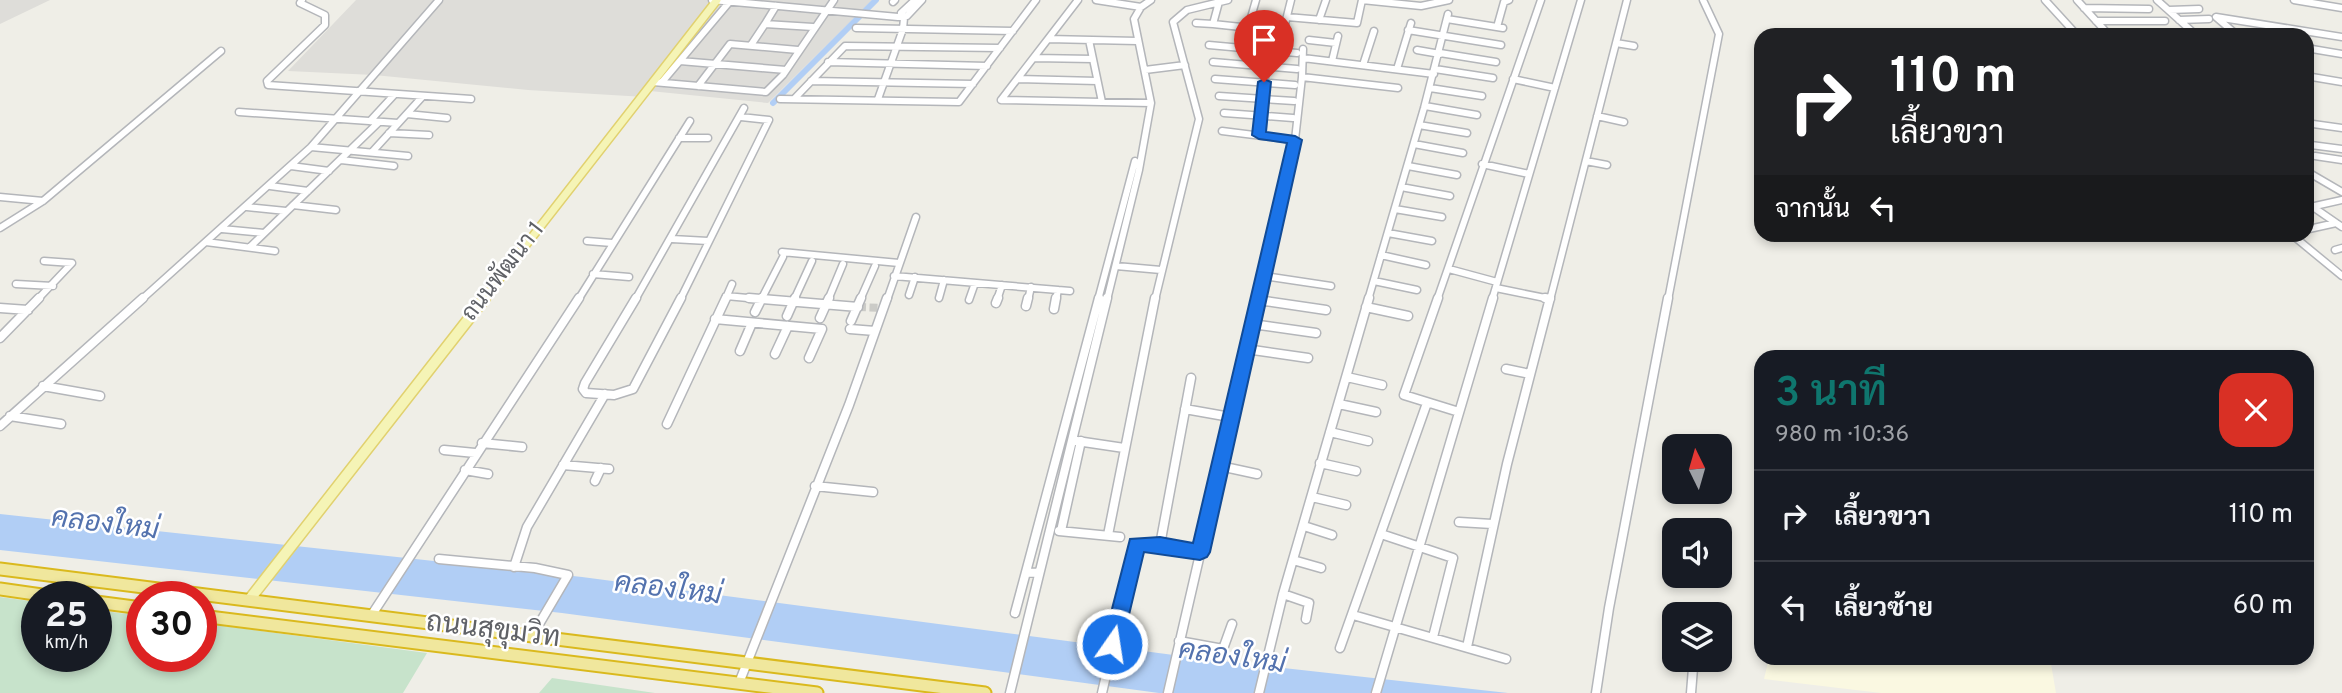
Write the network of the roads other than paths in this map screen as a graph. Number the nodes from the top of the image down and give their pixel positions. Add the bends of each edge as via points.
1 (302, 0) edge
2 (439, 0) edge
3 (715, 0) edge
4 (748, 0) edge
5 (834, 0) edge
6 (915, 0) edge
7 (922, 0) edge
8 (1036, 0) edge
9 (1078, 0) edge
10 (1096, 0) edge
11 (1151, 0) edge
12 (1228, 0) edge
13 (1256, 0) edge
14 (1291, 0) edge
15 (1326, 0) edge
16 (1362, 0) edge
17 (1449, 0) edge
18 (1509, 0) edge
19 (1541, 0) edge
20 (1581, 0) edge
21 (1628, 0) edge
22 (1703, 0) edge
23 (2045, 0) edge
24 (2077, 0) edge
25 (2157, 0) edge
26 (2294, 0) edge
27 (730, 1) edge
28 (1219, 2) junction
29 (1141, 5) edge
30 (776, 6) junction
31 (2084, 8) junction
32 (2342, 8) edge
33 (825, 9) junction
34 (2149, 9) dead end
35 (2200, 9) dead end
36 (2168, 10) junction
37 (900, 16) junction
38 (1287, 17) junction
39 (2209, 19) dead end
40 (1319, 20) junction
41 (2179, 20) junction
42 (2096, 21) junction
43 (2165, 22) dead end
44 (1196, 23) dead end
45 (1411, 23) dead end
46 (765, 24) junction
47 (1213, 24) junction
48 (813, 27) junction
49 (1248, 27) junction
50 (856, 28) dead end
51 (2071, 28) edge
52 (2102, 28) edge
53 (2188, 28) edge
54 (2229, 28) edge
55 (2285, 28) edge
56 (903, 29) junction
57 (1409, 30) junction
58 (1013, 31) junction
59 (1374, 31) dead end
60 (2314, 33) edge
61 (1338, 36) dead end
62 (1443, 36) junction
63 (2342, 37) edge
64 (1048, 39) junction
65 (1089, 40) junction
66 (1309, 40) dead end
67 (1137, 41) junction
68 (1336, 43) junction
69 (1616, 43) junction
70 (751, 45) junction
71 (1209, 45) dead end
72 (1501, 45) dead end
73 (898, 46) junction
74 (1634, 46) dead end
75 (1000, 48) junction
76 (2314, 49) edge
77 (798, 50) junction
78 (1268, 50) junction
79 (1417, 50) dead end
80 (221, 51) dead end
81 (1301, 53) junction
82 (1440, 53) junction
83 (2342, 54) edge
84 (1034, 58) junction
85 (1093, 59) junction
86 (680, 61) junction
87 (1332, 61) junction
88 (828, 62) junction
89 (1213, 62) dead end
90 (1496, 62) dead end
91 (891, 63) junction
92 (714, 64) junction
93 (1185, 65) junction
94 (1363, 65) junction
95 (987, 66) junction
96 (1266, 66) junction
97 (1297, 69) dead end
98 (1397, 69) junction
99 (786, 70) junction
100 (1147, 70) junction
101 (1434, 72) junction
102 (1302, 77) junction
103 (2314, 77) edge
104 (1493, 78) dead end
105 (1017, 79) junction
106 (1214, 79) dead end
107 (1513, 79) junction
108 (811, 81) junction
109 (1097, 81) junction
110 (657, 82) junction
111 (885, 82) junction
112 (1264, 82) junction
113 (2342, 82) edge
114 (973, 84) junction
115 (1295, 85) dead end
116 (698, 86) junction
117 (1398, 88) dead end
118 (1430, 88) junction
119 (1555, 88) junction
120 (358, 92) junction
121 (394, 95) junction
122 (424, 96) junction
123 (1219, 96) dead end
124 (1482, 96) dead end
125 (471, 99) dead end
126 (780, 99) dead end
127 (794, 99) junction
128 (878, 99) junction
129 (1262, 99) junction
130 (1294, 101) dead end
131 (1102, 102) junction
132 (1151, 103) junction
133 (1425, 106) junction
134 (744, 108) dead end
135 (239, 112) dead end
136 (1224, 113) dead end
137 (407, 114) junction
138 (1477, 115) dead end
139 (1261, 116) junction
140 (1597, 116) junction
141 (741, 117) junction
142 (336, 118) junction
143 (447, 118) dead end
144 (1293, 118) dead end
145 (370, 121) junction
146 (690, 121) dead end
147 (379, 122) junction
148 (1624, 122) dead end
149 (398, 123) junction
150 (2314, 124) edge
151 (1419, 125) junction
152 (2342, 128) edge
153 (1222, 131) dead end
154 (389, 133) junction
155 (1467, 133) dead end
156 (429, 135) dead end
157 (1259, 135) junction
158 (679, 138) junction
159 (708, 138) dead end
160 (1295, 140) junction
161 (1414, 144) junction
162 (2314, 145) edge
163 (311, 147) junction
164 (2342, 149) edge
165 (352, 150) junction
166 (373, 151) junction
167 (1463, 153) dead end
168 (408, 156) dead end
169 (2315, 156) dead end
170 (341, 159) junction
171 (2342, 160) edge
172 (1586, 161) junction
173 (1482, 164) junction
174 (1607, 165) dead end
175 (291, 166) junction
176 (394, 166) dead end
177 (1408, 166) junction
178 (329, 171) junction
179 (1529, 174) junction
180 (2314, 174) edge
181 (1457, 175) dead end
182 (270, 186) junction
183 (1402, 187) junction
184 (308, 191) junction
185 (2342, 192) edge
186 (1450, 196) dead end
187 (0, 197) edge
188 (2342, 200) edge
189 (43, 201) junction
190 (293, 205) junction
191 (2314, 206) edge
192 (247, 207) junction
193 (1395, 209) junction
194 (336, 210) dead end
195 (2314, 210) edge
196 (286, 211) junction
197 (916, 217) dead end
198 (1441, 217) dead end
199 (2340, 224) edge
200 (0, 228) edge
201 (2314, 228) edge
202 (222, 229) junction
203 (264, 233) junction
204 (1388, 233) junction
205 (1119, 237) junction
206 (672, 239) junction
207 (708, 241) junction
208 (1432, 241) dead end
209 (206, 242) junction
210 (587, 242) dead end
211 (2301, 242) edge
212 (612, 243) junction
213 (250, 247) junction
214 (275, 251) dead end
215 (1381, 256) junction
216 (44, 261) dead end
217 (812, 261) dead end
218 (899, 263) junction
219 (843, 264) dead end
220 (1426, 265) dead end
221 (875, 266) dead end
222 (1118, 266) junction
223 (1449, 269) junction
224 (1161, 271) junction
225 (593, 274) junction
226 (894, 276) junction
227 (1264, 276) junction
228 (2342, 276) edge
229 (629, 277) dead end
230 (915, 278) junction
231 (944, 280) junction
232 (1374, 281) junction
233 (975, 283) junction
234 (16, 284) dead end
235 (732, 284) dead end
236 (1002, 285) junction
237 (1497, 285) junction
238 (52, 286) junction
239 (1331, 286) dead end
240 (1031, 287) junction
241 (1058, 290) junction
242 (1417, 290) dead end
243 (1070, 291) dead end
244 (909, 295) dead end
245 (726, 296) junction
246 (939, 298) dead end
247 (761, 299) junction
248 (1550, 299) junction
249 (969, 300) dead end
250 (1258, 300) junction
251 (793, 302) junction
252 (996, 303) dead end
253 (825, 305) junction
254 (1026, 306) dead end
255 (1366, 307) junction
256 (857, 308) junction
257 (0, 309) edge
258 (1054, 309) dead end
259 (28, 310) junction
260 (1326, 310) dead end
261 (755, 312) dead end
262 (1099, 313) junction
263 (787, 316) dead end
264 (1408, 316) dead end
265 (820, 318) dead end
266 (715, 319) junction
267 (752, 323) junction
268 (1252, 324) junction
269 (788, 326) junction
270 (875, 331) junction
271 (1316, 333) dead end
272 (1, 336) edge
273 (1246, 349) junction
274 (740, 351) dead end
275 (775, 354) dead end
276 (809, 358) dead end
277 (1308, 358) dead end
278 (1506, 369) dead end
279 (1530, 374) junction
280 (1347, 377) junction
281 (1191, 378) dead end
282 (1382, 385) dead end
283 (43, 386) junction
284 (605, 394) junction
285 (100, 396) dead end
286 (1074, 396) junction
287 (1084, 397) junction
288 (1427, 403) junction
289 (1339, 404) junction
290 (1185, 409) junction
291 (1376, 412) dead end
292 (1459, 412) junction
293 (10, 416) junction
294 (1230, 417) junction
295 (61, 424) dead end
296 (667, 424) dead end
297 (0, 426) edge
298 (1330, 432) junction
299 (1077, 441) junction
300 (1368, 441) dead end
301 (482, 443) junction
302 (522, 447) dead end
303 (1124, 448) junction
304 (443, 450) dead end
305 (1059, 451) junction
306 (1069, 452) junction
307 (475, 453) junction
308 (1320, 463) junction
309 (563, 465) junction
310 (1220, 466) junction
311 (465, 470) junction
312 (1356, 471) dead end
313 (488, 474) dead end
314 (1257, 474) dead end
315 (595, 481) dead end
316 (815, 486) junction
317 (873, 492) dead end
318 (1312, 496) junction
319 (1346, 505) dead end
320 (1459, 522) dead end
321 (1492, 524) junction
322 (1304, 526) junction
323 (1051, 530) junction
324 (1061, 531) junction
325 (1381, 534) junction
326 (1108, 535) junction
327 (1332, 535) dead end
328 (1120, 537) dead end
329 (1160, 545) junction
330 (1419, 546) junction
331 (1200, 552) junction
332 (439, 559) dead end
333 (1293, 560) junction
334 (513, 567) junction
335 (1321, 568) dead end
336 (0, 569) edge
337 (1026, 572) junction
338 (1040, 573) junction
339 (0, 589) edge
340 (21, 592) edge
341 (1283, 594) junction
342 (248, 600) junction
343 (1014, 613) dead end
344 (1353, 615) junction
345 (371, 616) junction
346 (217, 618) edge
347 (1306, 619) dead end
348 (1232, 624) dead end
349 (1394, 628) junction
350 (532, 636) junction
351 (1433, 637) junction
352 (1180, 641) junction
353 (1467, 647) junction
354 (1340, 648) dead end
355 (1506, 659) dead end
356 (746, 663) junction
357 (1692, 672) edge
358 (739, 683) junction
359 (1011, 688) edge
360 (817, 693) edge
361 (985, 693) edge
362 (1103, 693) edge
363 (1168, 693) edge
364 (1259, 693) edge
365 (1376, 693) edge
366 (1596, 693) edge
367 (1691, 693) edge

1 - 120 street via 300,3 325,15 325,25 266,83
2 - 120 street
3 - 27 street
3 - 110 main road, ถนนพัฒนา 1
4 - 33 street
5 - 33 street
6 - 37 street
7 - 37 street
8 - 58 street
9 - 64 street
10 - 29 street
11 - 29 street
12 - 28 street
13 - 49 street
14 - 38 street
15 - 40 street
16 - 17 street via 1421,6
16 - 40 street via 1357,23
18 - 62 street via 1504,2 1500,28 1448,17
19 - 107 street
20 - 119 street
21 - 69 street
22 - 366 street via 1719,34
23 - 51 street
24 - 31 street
25 - 36 street
26 - 32 street
27 - 30 street
27 - 86 street
28 - 47 street
28 - 93 street via 1187,10 1172,22
29 - 67 street via 1134,19
30 - 33 street
30 - 46 street
31 - 34 street
31 - 42 street
33 - 37 street
33 - 48 street
35 - 36 street
36 - 41 street
37 - 56 street
38 - 40 street
38 - 49 street via 1281,30
39 - 41 street
41 - 53 street
42 - 43 street
42 - 52 street
44 - 47 street
45 - 57 street
46 - 48 street
46 - 70 street
47 - 49 street
48 - 77 street
50 - 56 street
54 - 55 street via 2216,17
56 - 58 street
56 - 73 street
57 - 62 street
57 - 98 street
58 - 75 street
59 - 94 street
60 - 63 street
61 - 68 street
62 - 72 street
62 - 82 street
64 - 65 street
64 - 84 street
65 - 67 street
65 - 85 street
66 - 68 street
67 - 100 street
68 - 87 street
69 - 74 street
69 - 140 street
70 - 77 street
70 - 92 street via 730,44
71 - 78 street
73 - 75 street
73 - 88 street via 845,46
73 - 91 street
75 - 95 street
76 - 83 street
77 - 99 street
78 - 81 street
78 - 96 street
79 - 82 street
80 - 189 street
81 - 87 street
81 - 102 street
82 - 90 street
82 - 101 street
84 - 85 street
84 - 105 street
85 - 109 street
86 - 92 street
86 - 110 street
87 - 94 street
88 - 91 street
88 - 108 street
89 - 96 street
91 - 95 street
91 - 111 street
92 - 99 street
92 - 116 street
93 - 100 street
93 - 224 street via 1199,119
94 - 98 street
95 - 114 street
96 - 97 street
96 - 112 street
98 - 101 street
99 - 116 street via 766,92
100 - 132 street
101 - 104 street
101 - 118 street
102 - 117 street
102 - 160 street
103 - 113 street
105 - 109 street
105 - 131 street via 1000,100
106 - 112 street
107 - 119 street
107 - 173 street
108 - 111 street
108 - 127 street
109 - 131 street
110 - 116 street
110 - 342 main road, ถนนพัฒนา 1
111 - 114 street
111 - 128 street
112 - 115 street
112 - 129 street
114 - 128 street via 959,102
118 - 124 street
118 - 133 street
119 - 179 street
120 - 121 street
120 - 142 street
121 - 122 street
121 - 145 street
122 - 125 street
122 - 137 street
123 - 129 street
126 - 127 street
127 - 128 street
129 - 130 street
129 - 139 street
131 - 132 street
132 - 205 street
133 - 138 street
133 - 151 street
134 - 141 street
135 - 142 street
136 - 139 street
137 - 143 street
137 - 149 street
139 - 144 street
139 - 157 street
140 - 148 street
140 - 172 street
141 - 206 street
141 - 207 street via 769,120
142 - 145 street
142 - 163 street
145 - 147 street
146 - 158 street
147 - 149 street
147 - 165 street
149 - 154 street
150 - 152 street
151 - 155 street
151 - 161 street
153 - 157 street
154 - 156 street
154 - 166 street
157 - 160 street
158 - 159 street
158 - 212 street
160 - 227 street
161 - 167 street
161 - 177 street
162 - 164 street
163 - 165 street
163 - 175 street
165 - 166 street
165 - 170 street
166 - 168 street
169 - 171 street
170 - 176 street
170 - 178 street
172 - 174 street
172 - 248 street
173 - 179 street
173 - 223 street
175 - 178 street
175 - 182 street
177 - 181 street
177 - 183 street
178 - 184 street
179 - 237 street
180 - 185 street
182 - 184 street
182 - 192 street
183 - 186 street
183 - 193 street
184 - 190 street
187 - 189 street
188 - 191 street
189 - 200 street
190 - 194 street
190 - 196 street
192 - 196 street
192 - 202 street
193 - 198 street
193 - 204 street
195 - 199 street
196 - 203 street
197 - 218 street
199 - 201 street
202 - 203 street
202 - 209 street
203 - 213 street
204 - 208 street
204 - 215 street
205 - 222 street
205 - 262 street
206 - 207 street
206 - 284 street via 585,383 586,393
207 - 284 street via 638,384 633,391
209 - 213 street
209 - 283 street
210 - 212 street
211 - 228 street
212 - 225 street
213 - 214 street
215 - 220 street
215 - 232 street
216 - 238 street via 72,263
217 - 251 street
218 - 226 street
218 - 247 street via 782,255
219 - 253 street
221 - 256 street
222 - 224 street
222 - 262 street
223 - 237 street
223 - 288 street via 1404,395
224 - 303 street
225 - 229 street
225 - 301 street
226 - 230 street
226 - 270 street
227 - 239 street
227 - 250 street
230 - 231 street
230 - 244 street
231 - 233 street
231 - 246 street
232 - 242 street
232 - 255 street
233 - 236 street
233 - 249 street
234 - 238 street
235 - 245 street
236 - 240 street
236 - 252 street
237 - 248 street
237 - 292 street
238 - 259 street
240 - 241 street
240 - 254 street
241 - 243 street
241 - 258 street
245 - 247 street
245 - 266 street
247 - 251 street
247 - 261 street
248 - 279 street
250 - 260 street
250 - 268 street
251 - 253 street
251 - 263 street
253 - 256 street
253 - 265 street
255 - 264 street
255 - 280 street
256 - 270 street via 851,325
257 - 259 street
259 - 272 street
262 - 286 street
262 - 287 street
266 - 267 street
266 - 296 street
267 - 269 street
267 - 274 street
268 - 271 street
268 - 273 street
269 - 275 street
269 - 276 street via 822,329
270 - 316 street
273 - 277 street
273 - 294 street
278 - 279 street
279 - 321 street
280 - 282 street
280 - 289 street
281 - 290 street
283 - 285 street
283 - 293 street
284 - 309 street
286 - 287 street
286 - 305 street
287 - 299 street
288 - 292 street
288 - 325 street
289 - 291 street
289 - 298 street
290 - 294 street
290 - 329 street
292 - 330 street
293 - 295 street
293 - 297 street
294 - 310 street
298 - 300 street
298 - 308 street
299 - 303 street
299 - 306 street
299 - 324 street
301 - 302 street
301 - 307 street
303 - 326 street
304 - 307 street
305 - 306 street
305 - 337 street
306 - 323 street
307 - 311 street
308 - 312 street
308 - 318 street
309 - 315 street via 605,468
309 - 334 street via 527,527
310 - 314 street
310 - 331 street
311 - 313 street
311 - 345 street
316 - 317 street
316 - 356 street
318 - 319 street
318 - 322 street
320 - 321 street
321 - 353 street
322 - 327 street
322 - 333 street
323 - 324 street
323 - 338 street
324 - 326 street
325 - 330 street
325 - 344 street
326 - 328 street
329 - 331 street
329 - 362 street via 1136,544
330 - 349 street
330 - 351 street via 1453,558
331 - 352 street
332 - 334 street
333 - 335 street
333 - 341 street
334 - 350 street via 568,575
336 - 342 highway, ถนนสุขุมวิท
337 - 338 street
337 - 343 street
338 - 359 street
339 - 340 highway
341 - 347 street via 1309,603
341 - 364 street
342 - 345 highway, ถนนสุขุมวิท
344 - 349 street
344 - 354 street
345 - 350 highway, ถนนสุขุมวิท
346 - 358 highway, ถนนสุขุมวิท
348 - 352 street via 1223,649
349 - 351 street
349 - 365 street
350 - 356 highway, ถนนสุขุมวิท
351 - 353 street
352 - 363 street
353 - 355 street
356 - 358 street
356 - 361 highway, ถนนสุขุมวิท
357 - 367 street
358 - 360 highway, ถนนสุขุมวิท

